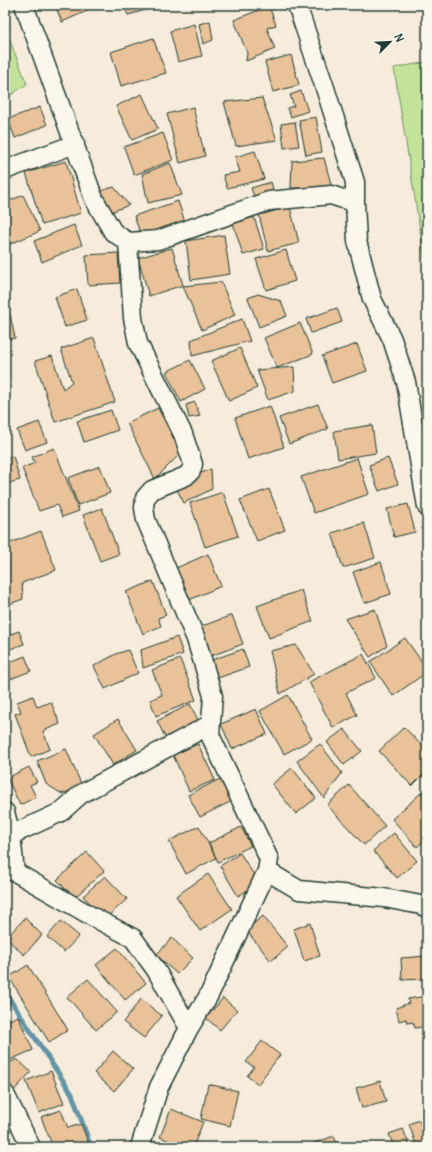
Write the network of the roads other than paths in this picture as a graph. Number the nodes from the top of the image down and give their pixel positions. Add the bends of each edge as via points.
1 (24, 5) edge
2 (297, 5) edge
3 (75, 144) junction
4 (5, 170) edge
5 (355, 202) junction
6 (128, 242) junction
7 (427, 507) edge
8 (211, 724) junction
9 (5, 812) edge
10 (11, 835) junction
11 (10, 871) edge
12 (267, 871) junction
13 (427, 908) edge
14 (189, 1028) junction
15 (5, 1094) edge
16 (31, 1147) edge
17 (140, 1147) edge

1 - 3 street
2 - 5 street via 355,182
3 - 4 street
3 - 6 street via 94,199 113,232
5 - 6 street via 331,195 269,201 158,240
5 - 7 street via 358,241 372,299 392,339 406,382
6 - 8 street via 133,318 138,343 183,434 193,464 191,472 186,476 148,494 144,508 146,520 196,639 213,696
8 - 10 street via 81,794 61,812
8 - 12 street via 210,735 269,859
9 - 10 street
10 - 11 street
11 - 14 street via 133,938 156,970
12 - 13 street via 299,890 384,898
12 - 14 street via 209,995
14 - 17 street via 159,1087
15 - 16 street

